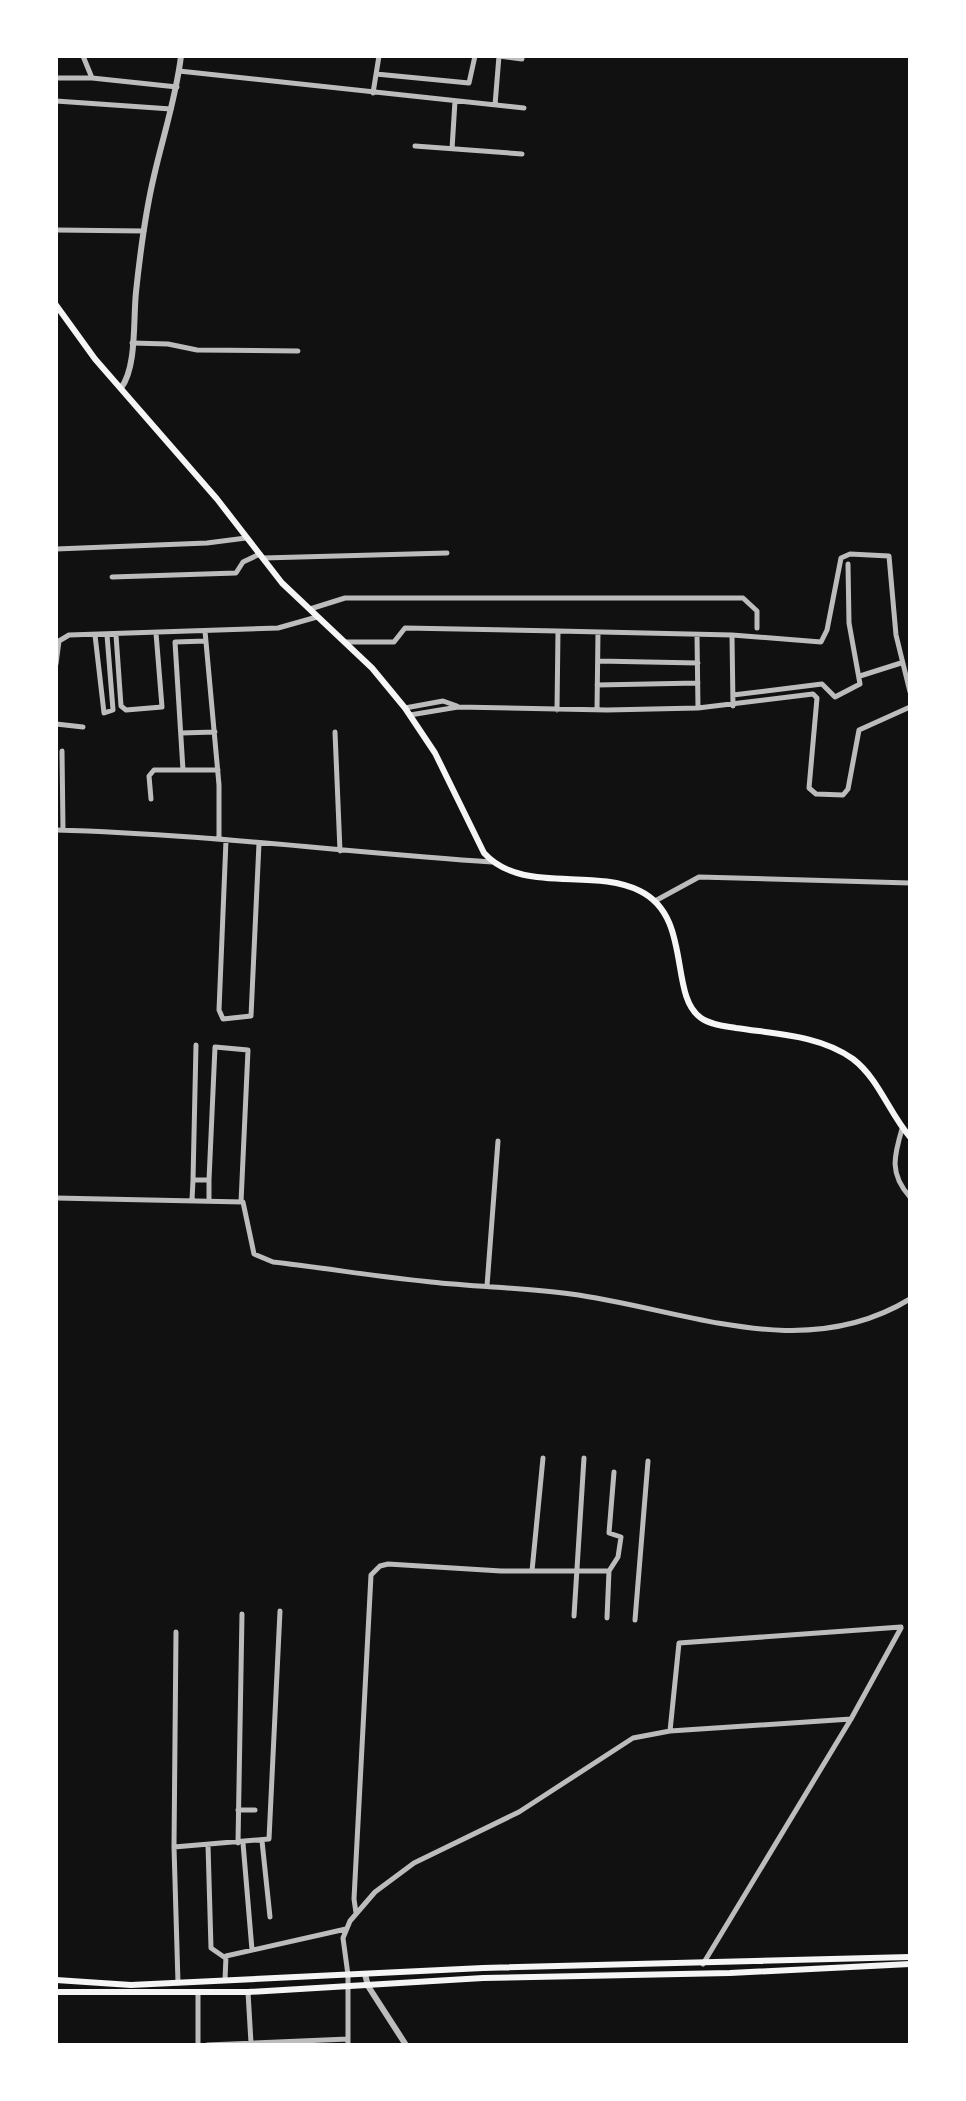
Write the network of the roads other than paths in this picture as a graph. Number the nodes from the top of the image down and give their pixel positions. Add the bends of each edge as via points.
1 (83, 56) edge
2 (180, 56) edge
3 (379, 56) edge
4 (475, 56) edge
5 (498, 56) edge
6 (522, 59) dead end
7 (179, 71) junction
8 (376, 74) junction
9 (56, 78) edge
10 (92, 78) junction
11 (177, 87) junction
12 (373, 93) junction
13 (56, 101) edge
14 (455, 101) junction
15 (495, 105) junction
16 (524, 108) dead end
17 (172, 109) junction
18 (415, 146) dead end
19 (452, 149) junction
20 (522, 154) dead end
21 (56, 230) edge
22 (145, 231) junction
23 (56, 305) edge
24 (131, 343) junction
25 (298, 351) dead end
26 (121, 388) junction
27 (247, 537) junction
28 (56, 549) edge
29 (447, 553) dead end
30 (262, 556) junction
31 (848, 564) dead end
32 (112, 577) dead end
33 (309, 610) junction
34 (317, 617) junction
35 (757, 628) dead end
36 (205, 631) junction
37 (558, 631) junction
38 (598, 632) junction
39 (156, 633) junction
40 (95, 635) junction
41 (107, 635) junction
42 (116, 635) junction
43 (697, 635) junction
44 (732, 635) junction
45 (206, 641) junction
46 (344, 642) junction
47 (598, 661) junction
48 (901, 662) junction
49 (698, 663) junction
50 (56, 664) edge
51 (860, 676) junction
52 (698, 683) junction
53 (597, 685) junction
54 (910, 692) edge
55 (733, 695) junction
56 (733, 706) junction
57 (910, 707) edge
58 (698, 708) junction
59 (557, 710) junction
60 (597, 710) junction
61 (407, 711) junction
62 (56, 724) edge
63 (83, 727) dead end
64 (215, 732) junction
65 (335, 732) dead end
66 (181, 733) junction
67 (62, 751) dead end
68 (183, 770) junction
69 (218, 770) junction
70 (151, 799) dead end
71 (59, 830) edge
72 (222, 839) junction
73 (259, 843) junction
74 (340, 851) junction
75 (492, 862) junction
76 (910, 883) edge
77 (655, 901) junction
78 (196, 1045) dead end
79 (902, 1129) junction
80 (910, 1137) edge
81 (498, 1141) dead end
82 (193, 1180) junction
83 (209, 1180) junction
84 (910, 1197) edge
85 (56, 1198) edge
86 (192, 1200) junction
87 (209, 1201) junction
88 (241, 1202) junction
89 (487, 1286) junction
90 (910, 1299) edge
91 (543, 1458) dead end
92 (584, 1458) dead end
93 (648, 1461) dead end
94 (614, 1472) dead end
95 (532, 1571) junction
96 (609, 1571) junction
97 (577, 1573) junction
98 (280, 1611) dead end
99 (242, 1614) dead end
100 (574, 1616) dead end
101 (607, 1618) dead end
102 (635, 1620) dead end
103 (176, 1632) dead end
104 (851, 1719) junction
105 (670, 1731) junction
106 (238, 1810) junction
107 (255, 1810) dead end
108 (262, 1841) junction
109 (240, 1843) junction
110 (208, 1845) junction
111 (174, 1847) junction
112 (356, 1913) junction
113 (270, 1917) dead end
114 (347, 1929) junction
115 (252, 1950) junction
116 (224, 1957) junction
117 (910, 1957) edge
118 (703, 1964) junction
119 (910, 1964) edge
120 (365, 1974) junction
121 (348, 1975) junction
122 (56, 1980) edge
123 (225, 1980) junction
124 (178, 1983) junction
125 (348, 1986) junction
126 (371, 1986) junction
127 (56, 1992) edge
128 (248, 1992) junction
129 (198, 1993) junction
130 (348, 2042) edge
131 (251, 2043) junction
132 (198, 2045) edge
133 (207, 2045) edge
134 (406, 2045) edge

1 - 10 street
2 - 7 street
3 - 8 street
4 - 8 street via 469,83
5 - 6 street
5 - 15 street
7 - 11 street
7 - 12 street
8 - 12 street
9 - 10 street
10 - 11 street
11 - 17 street
12 - 14 street
13 - 17 street
14 - 15 street
14 - 19 street
15 - 16 street
17 - 22 street
18 - 19 street
19 - 20 street
21 - 22 street
22 - 24 street
23 - 26 main road
24 - 25 street
24 - 26 street via 131,371
26 - 27 main road
27 - 28 street
27 - 30 main road
29 - 30 street
30 - 32 street via 243,562 236,573
30 - 33 main road
31 - 51 street via 849,623
33 - 34 main road
33 - 35 street via 345,598 743,598 757,611
34 - 36 street via 278,628
34 - 46 main road
36 - 39 street
36 - 45 street
37 - 38 street
37 - 46 street via 405,628 394,642
37 - 59 street
38 - 43 street
38 - 47 street
39 - 42 street
39 - 42 street via 162,707 126,710 121,706
40 - 41 street
40 - 41 street via 104,713 113,710
40 - 50 street via 64,636
41 - 42 street
43 - 44 street
43 - 49 street
44 - 48 street via 821,642 841,558 886,555 891,558
44 - 55 street
45 - 64 street
45 - 66 street via 175,642
46 - 61 main road
47 - 49 street
47 - 53 street
48 - 51 street
48 - 54 street
49 - 52 street
51 - 55 street via 860,684 835,697 822,684
52 - 53 street
52 - 58 street
53 - 60 street
55 - 56 street
56 - 57 street via 813,694 817,698 809,788 816,794 843,795 859,730
56 - 58 street
58 - 60 street
59 - 60 street
59 - 61 street via 458,707 443,701
61 - 75 main road
62 - 63 street
64 - 66 street
64 - 69 street
65 - 74 street
66 - 68 street
67 - 71 street
68 - 69 street
68 - 70 street via 151,772
69 - 72 street
71 - 72 street
72 - 73 street
72 - 73 street via 223,1019 246,1019 252,1011
73 - 74 street
74 - 75 street
75 - 77 main road via 532,875 625,886
76 - 77 street via 701,877
77 - 79 main road via 674,934 689,1000 699,1017 831,1046 864,1069
78 - 82 street
79 - 80 main road
79 - 84 street via 893,1162 897,1180
81 - 89 street
82 - 83 street
82 - 86 street
83 - 87 street
83 - 88 street via 215,1047 248,1050
85 - 86 street
86 - 87 street
87 - 88 street
88 - 89 street via 249,1242 261,1259
89 - 90 street via 579,1295 773,1331 833,1327
91 - 95 street
92 - 97 street
93 - 102 street
94 - 96 street via 609,1533 621,1537
95 - 97 street
95 - 112 street via 388,1564 371,1575
96 - 97 street
96 - 101 street
97 - 100 street
98 - 108 street via 270,1835
99 - 106 street
103 - 111 street
104 - 105 street
104 - 105 street via 901,1627 679,1643
104 - 118 street
105 - 112 street via 633,1738 519,1812 414,1863
106 - 107 street
106 - 109 street
108 - 109 street
108 - 113 street
109 - 110 street
109 - 115 street
110 - 111 street
110 - 116 street via 211,1948
111 - 124 street
112 - 114 street
114 - 115 street
114 - 121 street via 343,1944
115 - 116 street
116 - 123 street
117 - 118 main road
118 - 120 main road
119 - 126 main road
120 - 121 main road
120 - 126 street
121 - 123 main road
121 - 125 street
122 - 124 main road
123 - 124 main road
125 - 126 main road
125 - 128 main road
125 - 130 street
126 - 134 street
127 - 129 main road
128 - 129 main road
128 - 131 street
129 - 132 street
130 - 131 street
131 - 133 street

